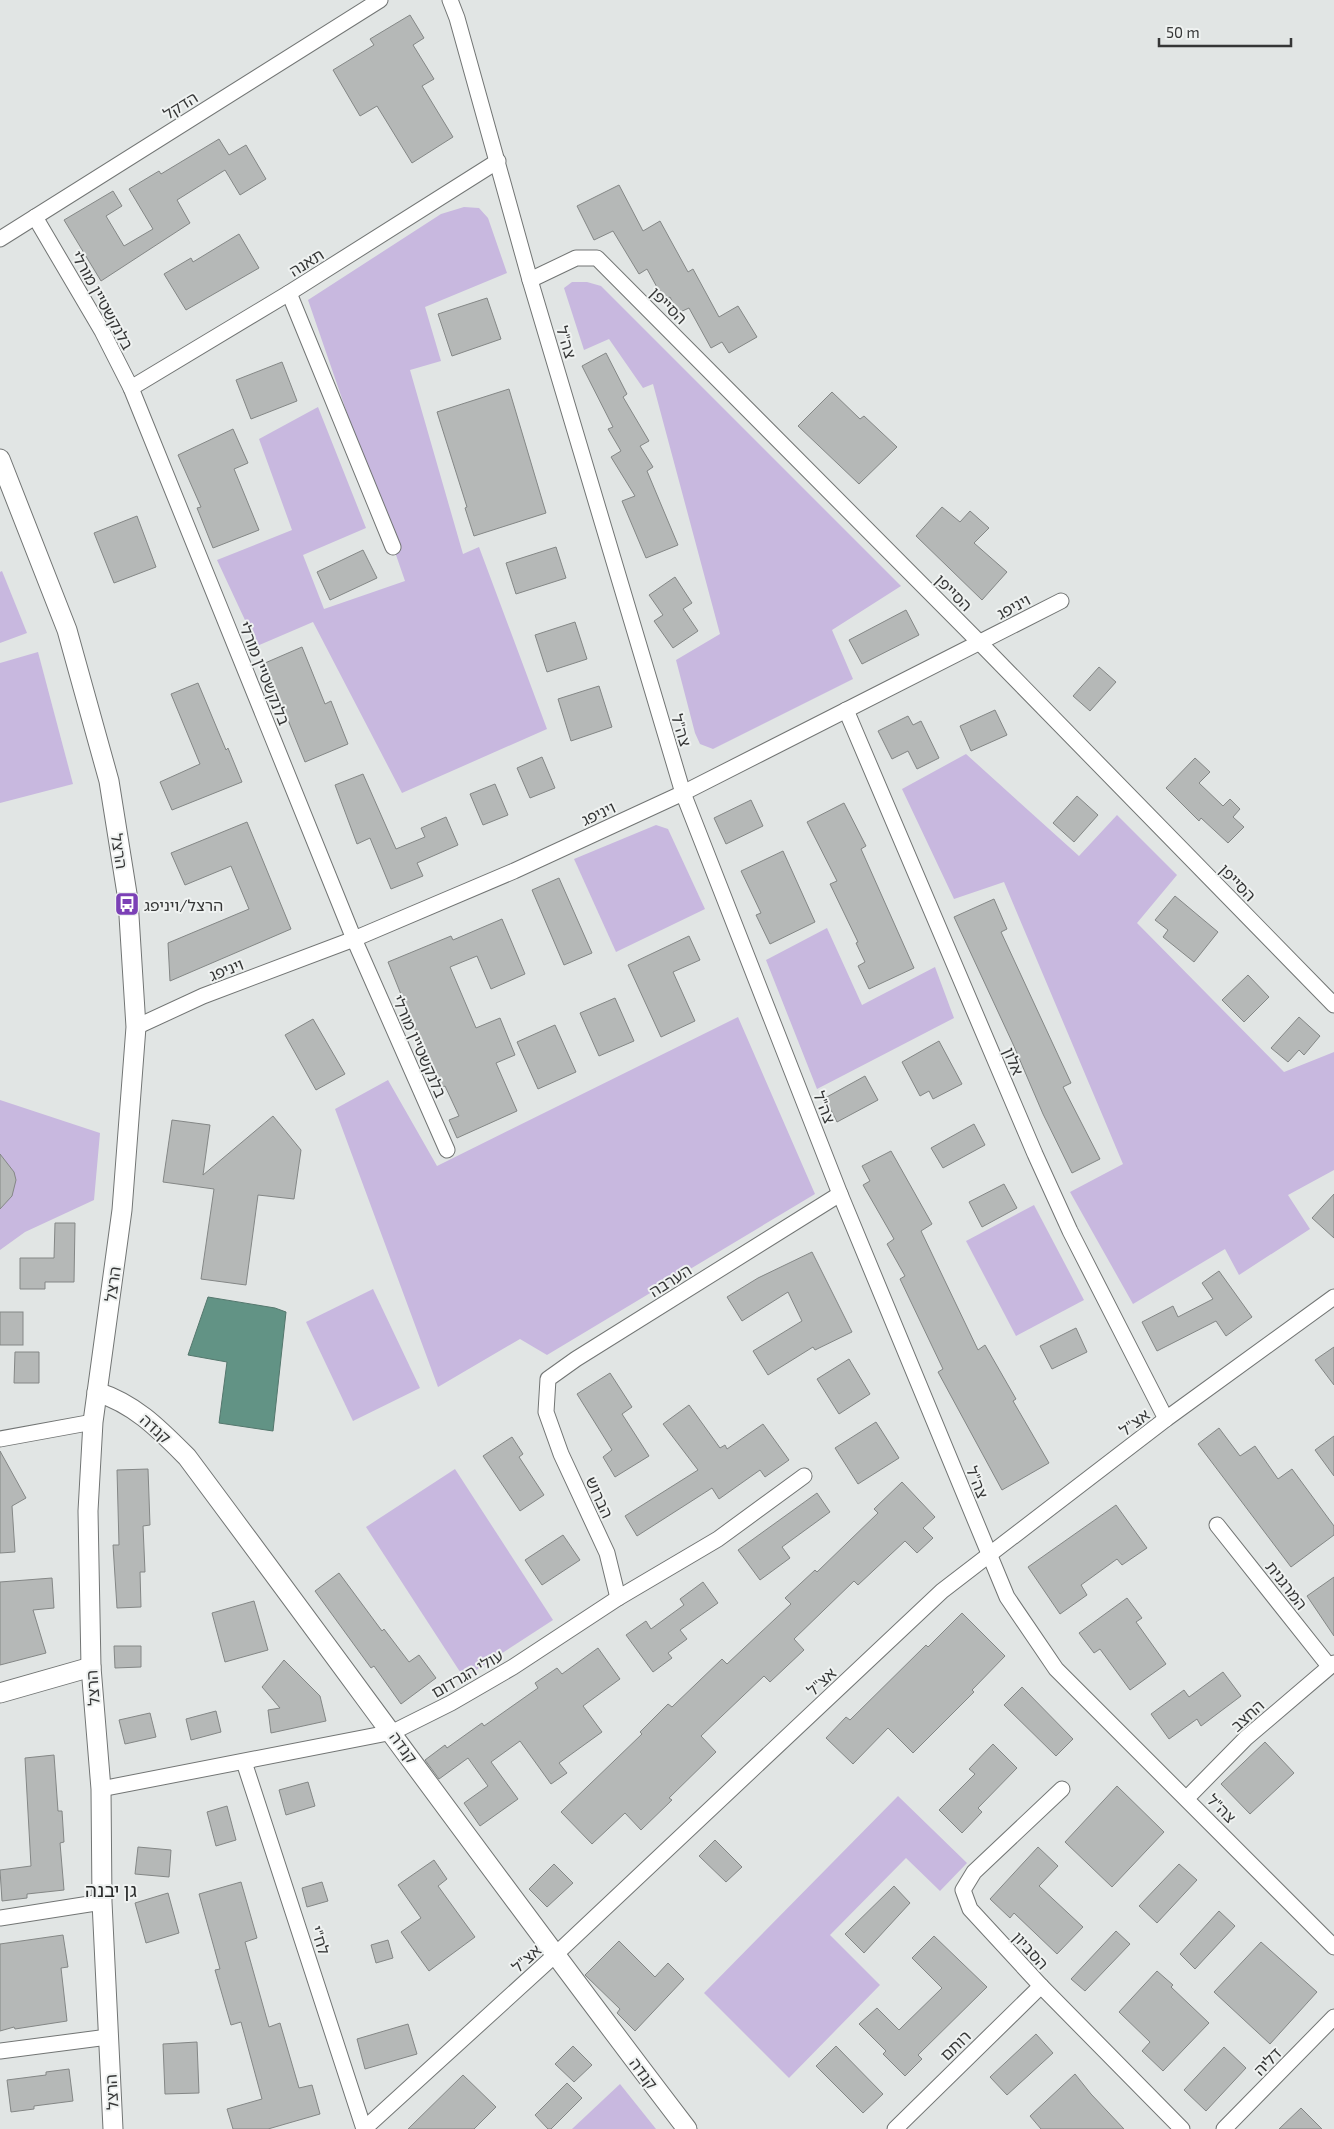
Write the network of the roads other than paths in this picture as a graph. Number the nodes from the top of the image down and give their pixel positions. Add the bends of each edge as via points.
1 (380, 0) edge
2 (450, 0) edge
3 (498, 161) junction
4 (35, 217) junction
5 (0, 239) edge
6 (530, 280) junction
7 (289, 293) junction
8 (131, 388) junction
9 (0, 458) edge
10 (393, 547) dead end
11 (1061, 601) dead end
12 (980, 643) junction
13 (846, 710) junction
14 (683, 793) junction
15 (354, 939) junction
16 (1334, 1005) edge
17 (136, 1027) junction
18 (446, 1150) dead end
19 (840, 1194) junction
20 (1334, 1296) edge
21 (97, 1392) junction
22 (546, 1412) joint
23 (1166, 1419) junction
24 (93, 1422) junction
25 (0, 1439) edge
26 (804, 1476) dead end
27 (1217, 1525) dead end
28 (988, 1554) junction
29 (618, 1598) junction
30 (1332, 1664) edge
31 (90, 1667) junction
32 (0, 1693) edge
33 (393, 1732) junction
34 (244, 1762) junction
35 (101, 1789) junction
36 (1062, 1789) dead end
37 (1187, 1798) junction
38 (102, 1902) junction
39 (0, 1918) edge
40 (1334, 1948) edge
41 (555, 1955) junction
42 (1041, 1986) junction
43 (1334, 2017) edge
44 (108, 2037) junction
45 (0, 2051) edge
46 (113, 2129) edge
47 (364, 2129) edge
48 (687, 2129) edge
49 (895, 2129) edge
50 (1182, 2129) edge
51 (1224, 2129) edge

1 - 4 street, הדקל
2 - 3 street
3 - 6 street, צה"ל
3 - 7 street, תאנה
4 - 5 street, הדקל
4 - 8 street, בלנקשטיין מורלי via 102,331
6 - 12 street, הסייפן via 576,258 597,258
6 - 14 street, צה"ל
7 - 8 street, תאנה
7 - 10 street
8 - 15 street, בלנקשטיין מורלי
9 - 17 street, הרצל via 67,630 109,781 128,900
11 - 12 street, ויניפג
12 - 13 street, ויניפג
12 - 16 street, הסייפן
13 - 14 street, ויניפג
13 - 23 street, אלון via 1034,1154
14 - 15 street, ויניפג via 514,871
14 - 19 street, צה"ל
15 - 17 street, ויניפג via 203,996
15 - 18 street, בלנקשטיין מורלי
17 - 21 street, הרצל via 122,1210
19 - 22 street, הערבה via 548,1379
19 - 28 street, צה"ל
20 - 23 street, אצ"ל
21 - 24 street, הרצל
21 - 33 street, קנדה via 117,1398 149,1419 187,1457
22 - 29 street, הברוש via 561,1454 607,1553
23 - 28 street, אצ"ל
24 - 25 street
24 - 31 street, הרצל via 88,1511
26 - 29 street, עולי הגרדום via 718,1539
27 - 30 street, המרגנית
28 - 37 street, צה"ל via 1007,1597 1056,1669
28 - 41 street, אצ"ל via 942,1591
29 - 33 street, עולי הגרדום via 452,1704
30 - 37 street, החצב via 1246,1738
31 - 32 street
31 - 35 street, הרצל
33 - 34 street, עולי הגרדום
33 - 41 street, קנדה
34 - 35 street, עולי הגרדום
34 - 47 street, לח"י
35 - 38 street, הרצל
36 - 42 street, הסביון via 974,1872 963,1890 970,1908
37 - 40 street, צה"ל
38 - 39 street
38 - 44 street, הרצל
41 - 47 street, אצ"ל
41 - 48 street, קנדה
42 - 49 street, רותם
42 - 50 street, הסביון
43 - 51 street, דליה
44 - 45 street
44 - 46 street, הרצל

